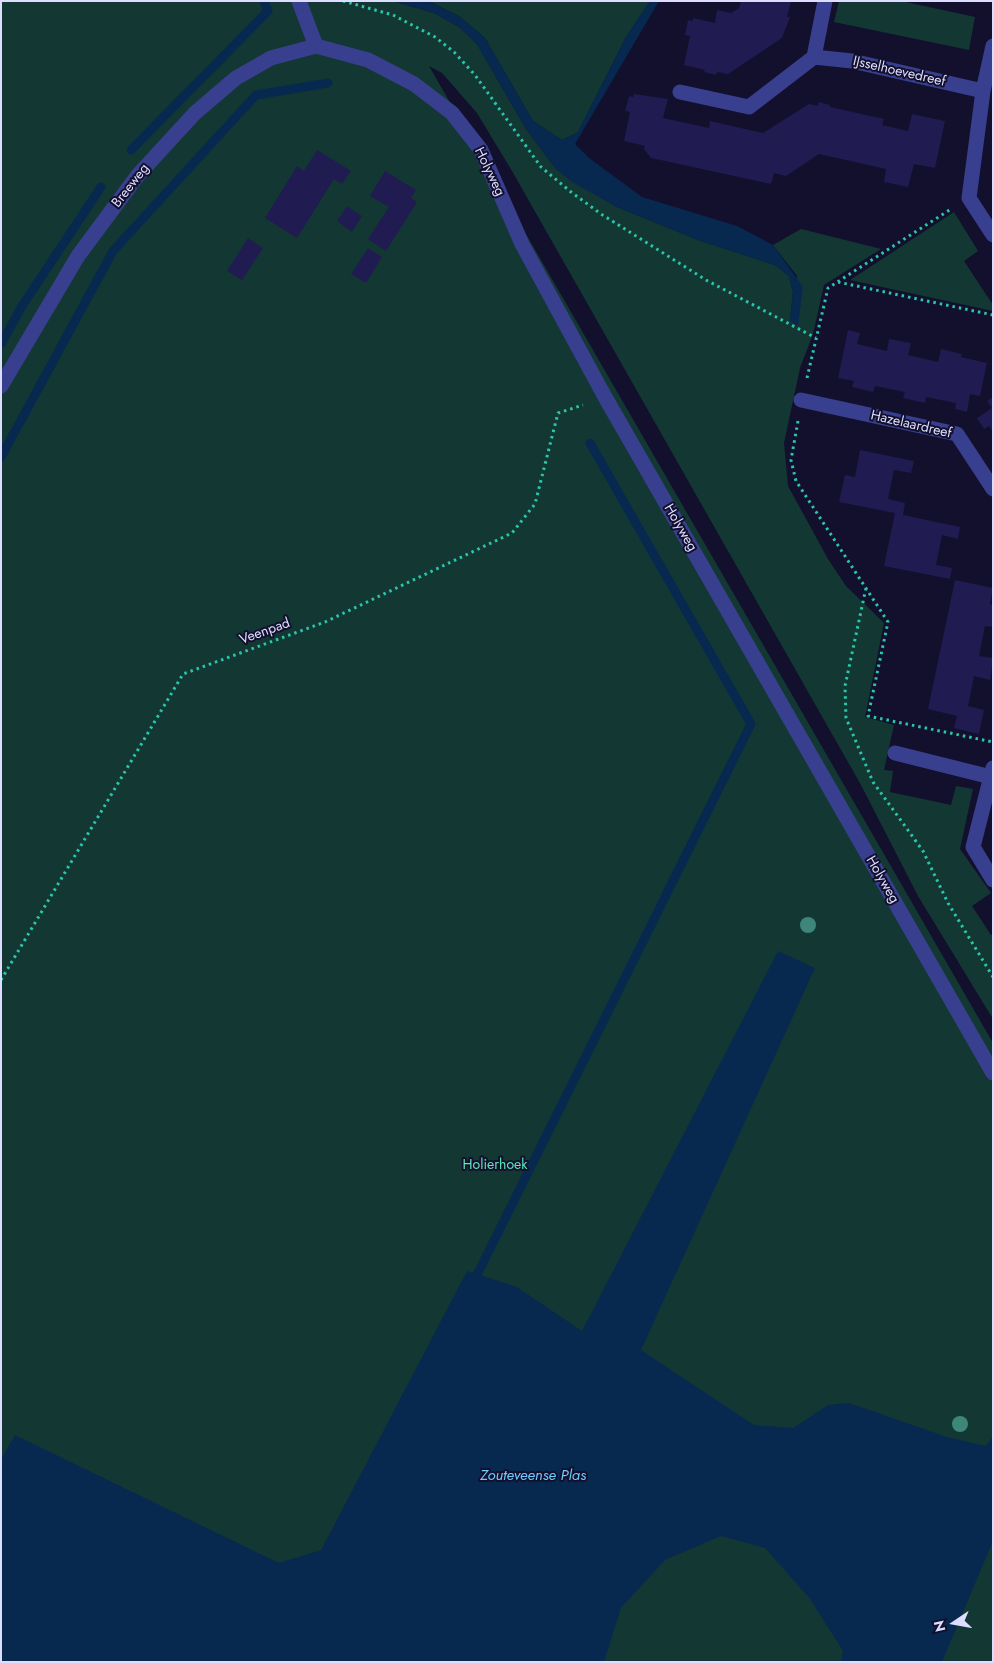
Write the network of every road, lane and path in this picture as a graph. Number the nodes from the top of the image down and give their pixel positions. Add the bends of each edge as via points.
1 (299, 1) edge
2 (343, 1) edge
3 (825, 1) edge
4 (316, 46) junction
5 (993, 46) edge
6 (814, 57) junction
7 (983, 91) junction
8 (680, 92) dead end
9 (968, 198) junction
10 (993, 235) edge
11 (837, 282) junction
12 (993, 316) edge
13 (816, 338) junction
14 (1, 386) edge
15 (605, 397) junction
16 (801, 400) junction
17 (993, 489) edge
18 (866, 588) junction
19 (993, 742) edge
20 (894, 753) dead end
21 (992, 772) edge
22 (993, 880) edge
23 (993, 977) edge
24 (1, 980) edge
25 (993, 1073) edge

1 - 4 street
2 - 13 path via 392,15 435,37 475,75 541,167 571,192 706,280
3 - 6 street
4 - 14 street, Breeweg via 271,58 236,78 182,126 138,175 78,256
4 - 15 street, Holyweg via 368,60 414,84 452,113 481,150 522,244
5 - 7 street
6 - 7 street, IJsselhoevedreef via 852,61
6 - 8 street via 749,107
7 - 9 street
9 - 10 street
9 - 11 path
11 - 12 path
11 - 13 path via 828,288
13 - 16 path
15 - 24 path, Veenpad via 558,413 535,504 512,533 325,622 183,674
15 - 25 street, Holyweg
16 - 17 street, Hazelaardreef via 957,434
16 - 18 path via 791,460 796,481
18 - 19 path via 888,622 868,716
18 - 23 path via 845,686 846,718 873,782 923,851 948,903
20 - 21 street
21 - 22 street via 973,847

